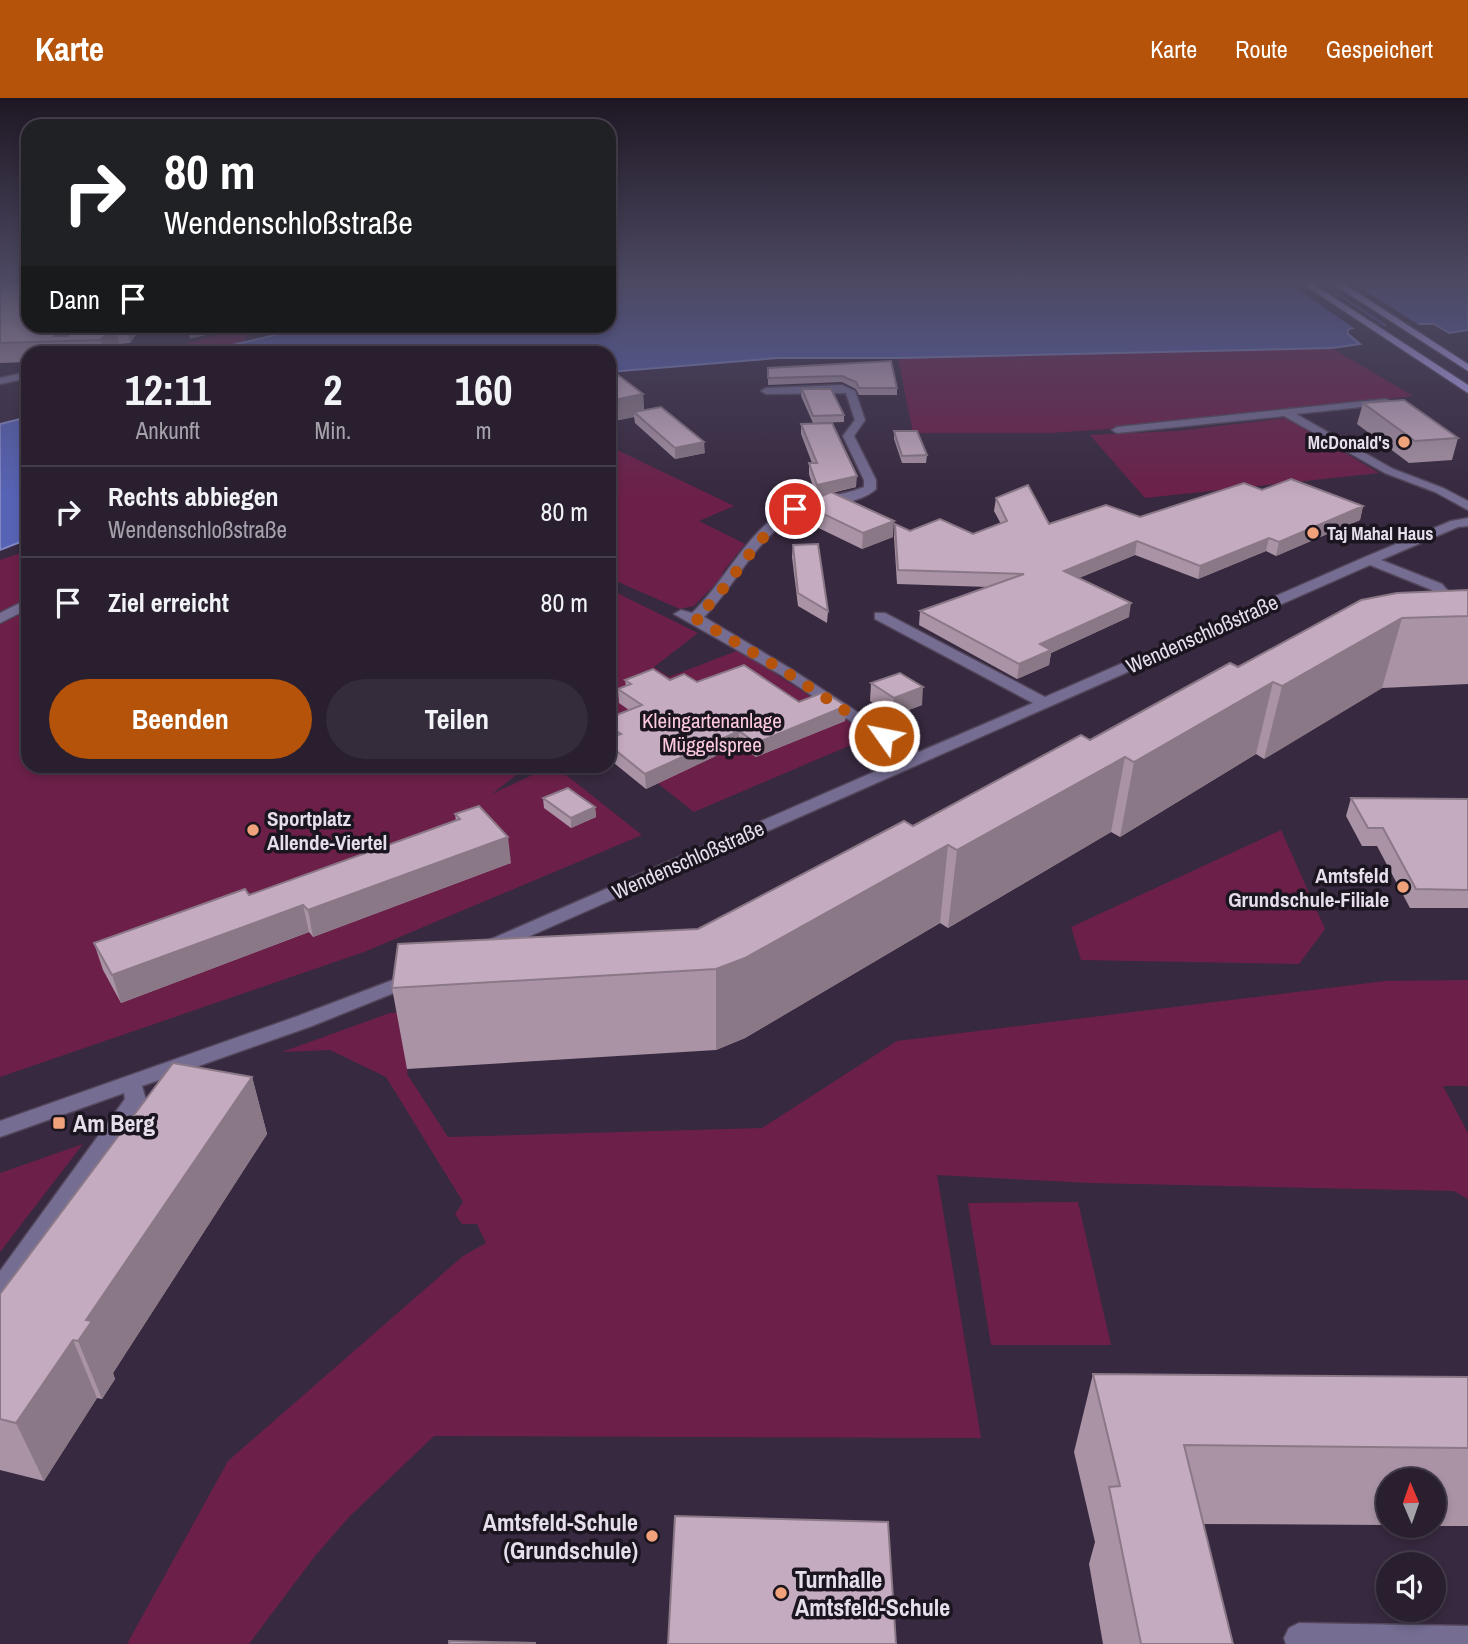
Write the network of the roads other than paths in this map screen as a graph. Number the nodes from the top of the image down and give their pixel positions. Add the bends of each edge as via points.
1 (1411, 352) edge
2 (1445, 352) edge
3 (1468, 368) edge
4 (21, 376) edge
5 (0, 381) edge
6 (1468, 390) edge
7 (766, 391) dead end
8 (1387, 402) edge
9 (1288, 414) junction
10 (1118, 430) dead end
11 (1468, 506) edge
12 (1468, 522) edge
13 (1370, 560) junction
14 (21, 607) edge
15 (880, 616) dead end
16 (0, 619) edge
17 (1468, 623) edge
18 (1045, 703) junction
19 (919, 760) junction
20 (468, 956) edge
21 (434, 970) edge
22 (131, 1083) junction
23 (0, 1129) edge
24 (0, 1289) edge
25 (1468, 1641) edge
26 (1301, 1644) edge

1 - 6 main road
2 - 3 main road
4 - 5 street
7 - 19 street via 850,391 860,420 848,436 870,489 847,499 795,509 781,518 751,550 722,593 688,616 786,672
8 - 9 street
9 - 10 street
9 - 11 street via 1388,471
12 - 13 street, Wendenschloßstraße
13 - 17 street via 1437,587
13 - 18 street, Wendenschloßstraße
14 - 16 street
15 - 18 street
18 - 19 street, Wendenschloßstraße
19 - 20 street, Wendenschloßstraße
21 - 22 street
22 - 23 street
22 - 24 street via 136,1100
25 - 26 street via 1299,1638

